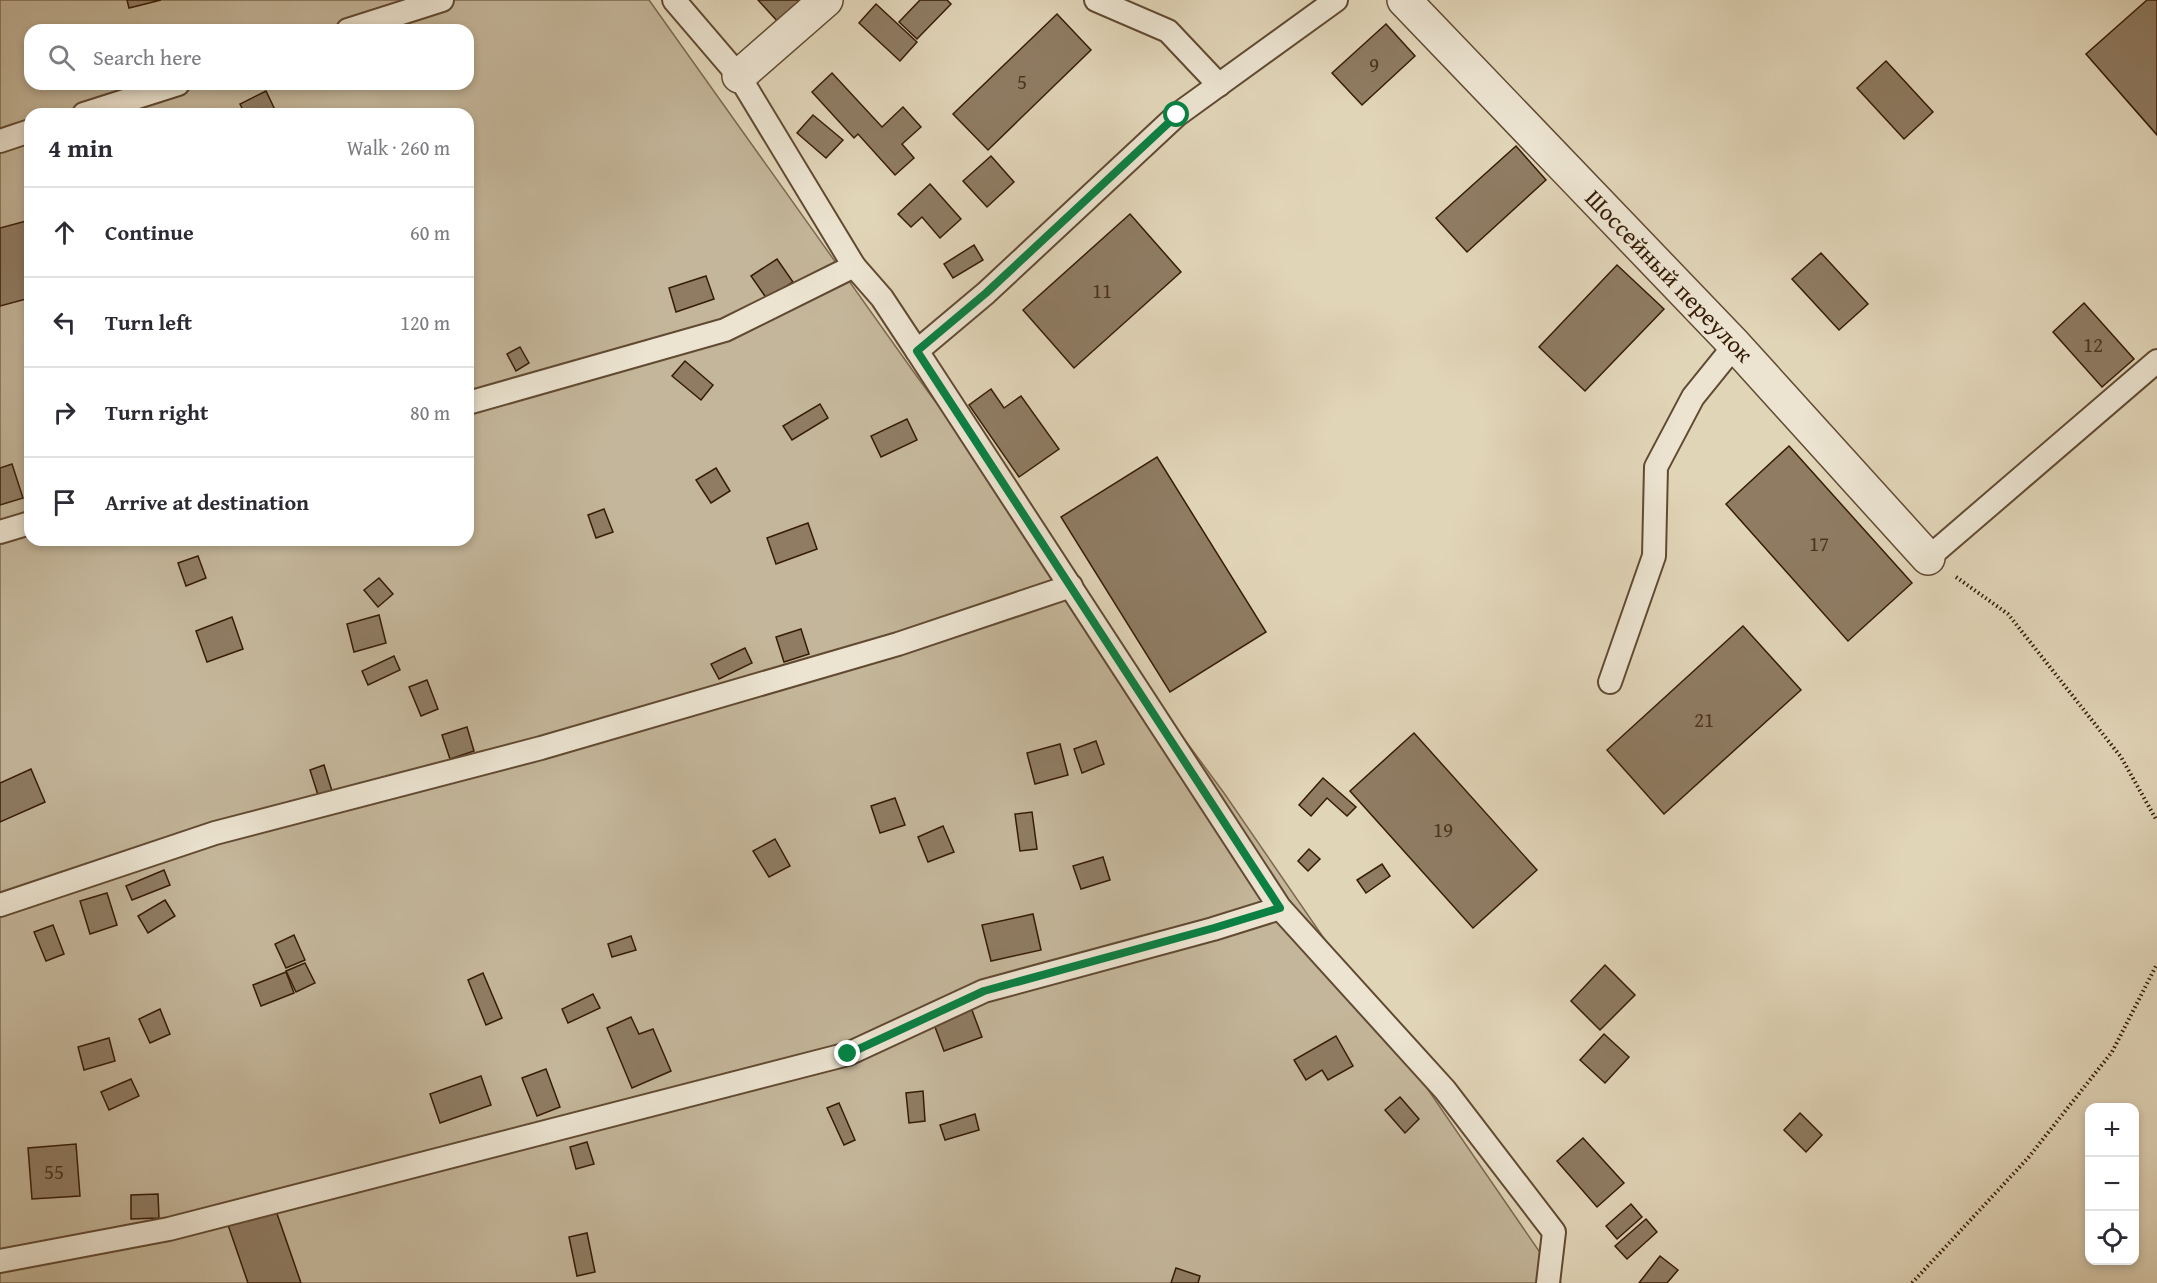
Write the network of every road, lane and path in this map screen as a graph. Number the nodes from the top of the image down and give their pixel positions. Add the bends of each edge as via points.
1 (442, 0) edge
2 (674, 0) edge
3 (826, 0) edge
4 (1096, 0) edge
5 (1336, 0) edge
6 (1404, 0) edge
7 (367, 24) edge
8 (739, 76) junction
9 (1219, 85) junction
10 (159, 90) edge
11 (103, 108) edge
12 (24, 133) edge
13 (0, 141) edge
14 (854, 266) junction
15 (1735, 345) junction
16 (917, 351) junction
17 (2157, 361) edge
18 (474, 402) edge
19 (24, 525) edge
20 (0, 531) edge
21 (1928, 558) junction
22 (1071, 586) junction
23 (1610, 682) dead end
24 (2157, 821) edge
25 (0, 905) edge
26 (1280, 908) junction
27 (2157, 964) edge
28 (0, 1261) edge
29 (1548, 1283) edge
30 (1912, 1283) edge

1 - 7 lane
2 - 8 lane
3 - 8 street
4 - 9 lane via 1168,31
5 - 9 lane
6 - 15 street, Шоссейный переулок
8 - 14 lane
9 - 16 lane via 1177,115 986,293
10 - 11 lane
12 - 13 lane
14 - 16 lane via 882,298
14 - 18 lane via 725,330
15 - 21 street, Шоссейный переулок
15 - 23 lane via 1693,397 1656,467 1654,556
16 - 22 lane
17 - 21 lane
19 - 20 lane
21 - 24 path via 2008,614 2121,757
22 - 25 lane via 898,644 541,748 215,833
22 - 26 lane
26 - 28 lane via 984,991 848,1054 169,1229
26 - 29 lane via 1445,1090 1554,1232
27 - 30 path via 2112,1052 2028,1158

